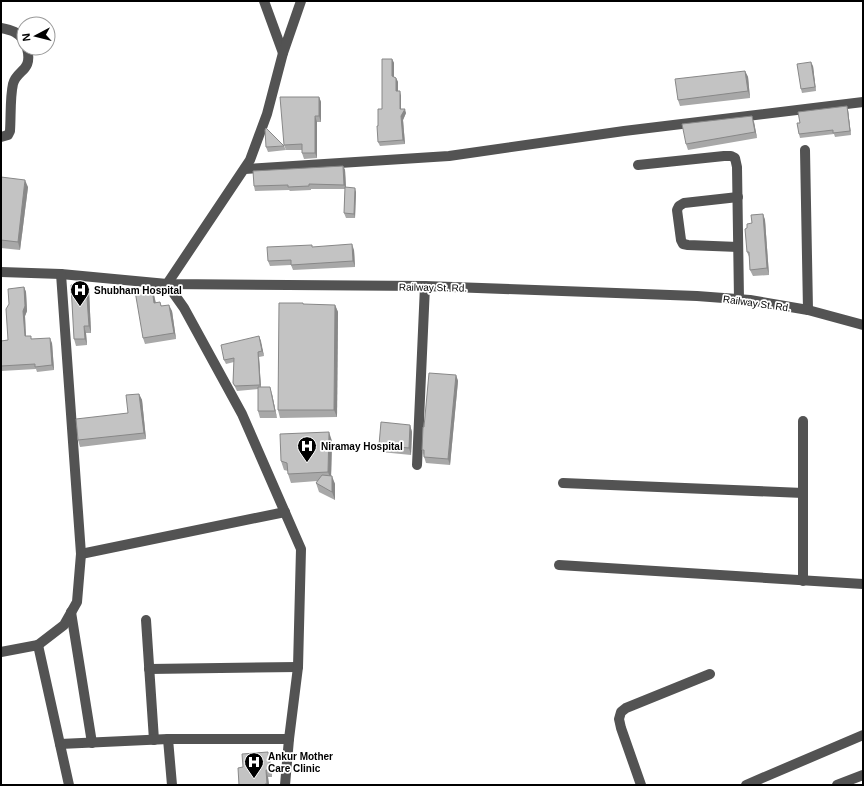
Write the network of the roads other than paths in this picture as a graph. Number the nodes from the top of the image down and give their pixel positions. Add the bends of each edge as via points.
1 (264, 1) edge
2 (302, 1) edge
3 (1, 28) edge
4 (16, 32) edge
5 (283, 53) junction
6 (28, 56) edge
7 (863, 102) edge
8 (1, 137) edge
9 (806, 150) dead end
10 (638, 165) dead end
11 (245, 169) junction
12 (738, 197) junction
13 (738, 246) junction
14 (1, 272) edge
15 (61, 274) junction
16 (167, 284) junction
17 (425, 286) junction
18 (739, 299) junction
19 (808, 310) junction
20 (863, 325) edge
21 (803, 421) dead end
22 (417, 465) dead end
23 (563, 483) dead end
24 (803, 493) junction
25 (285, 512) junction
26 (81, 554) junction
27 (559, 565) dead end
28 (803, 581) junction
29 (863, 584) edge
30 (71, 612) junction
31 (146, 620) dead end
32 (38, 645) junction
33 (1, 652) edge
34 (298, 667) junction
35 (149, 669) junction
36 (710, 674) dead end
37 (863, 735) edge
38 (168, 739) junction
39 (289, 739) junction
40 (154, 740) junction
41 (92, 743) junction
42 (60, 744) junction
43 (863, 775) edge
44 (69, 785) edge
45 (172, 785) edge
46 (285, 785) edge
47 (641, 785) edge
48 (746, 785) edge
49 (838, 785) edge

1 - 5 street
2 - 5 street
3 - 4 street
5 - 11 street via 267,114
6 - 8 street via 28,63 14,82 10,131 8,135
7 - 11 street via 624,130 449,156
9 - 19 street
10 - 12 street via 732,156 737,163
11 - 16 street
12 - 13 street
12 - 13 street via 684,203 677,210 681,240 684,244
13 - 18 street
14 - 15 street, Railway St. Rd.
15 - 16 street, Railway St. Rd.
15 - 26 street
16 - 17 street, Railway St. Rd.
16 - 25 street via 184,308 242,414
17 - 18 street, Railway St. Rd.
17 - 22 street
18 - 19 street, Railway St. Rd.
19 - 20 street, Railway St. Rd.
21 - 24 street
23 - 24 street
24 - 28 street
25 - 26 street
25 - 34 street via 301,549
26 - 30 street via 77,602
27 - 28 street
28 - 29 street
30 - 32 street via 64,625
30 - 41 street
31 - 35 street
32 - 33 street
32 - 42 street
34 - 35 street
34 - 39 street
35 - 40 street
36 - 47 street via 620,712 621,728
37 - 48 street
38 - 39 street
38 - 40 street
38 - 45 street
39 - 46 street
40 - 41 street
41 - 42 street
42 - 44 street
43 - 49 street

